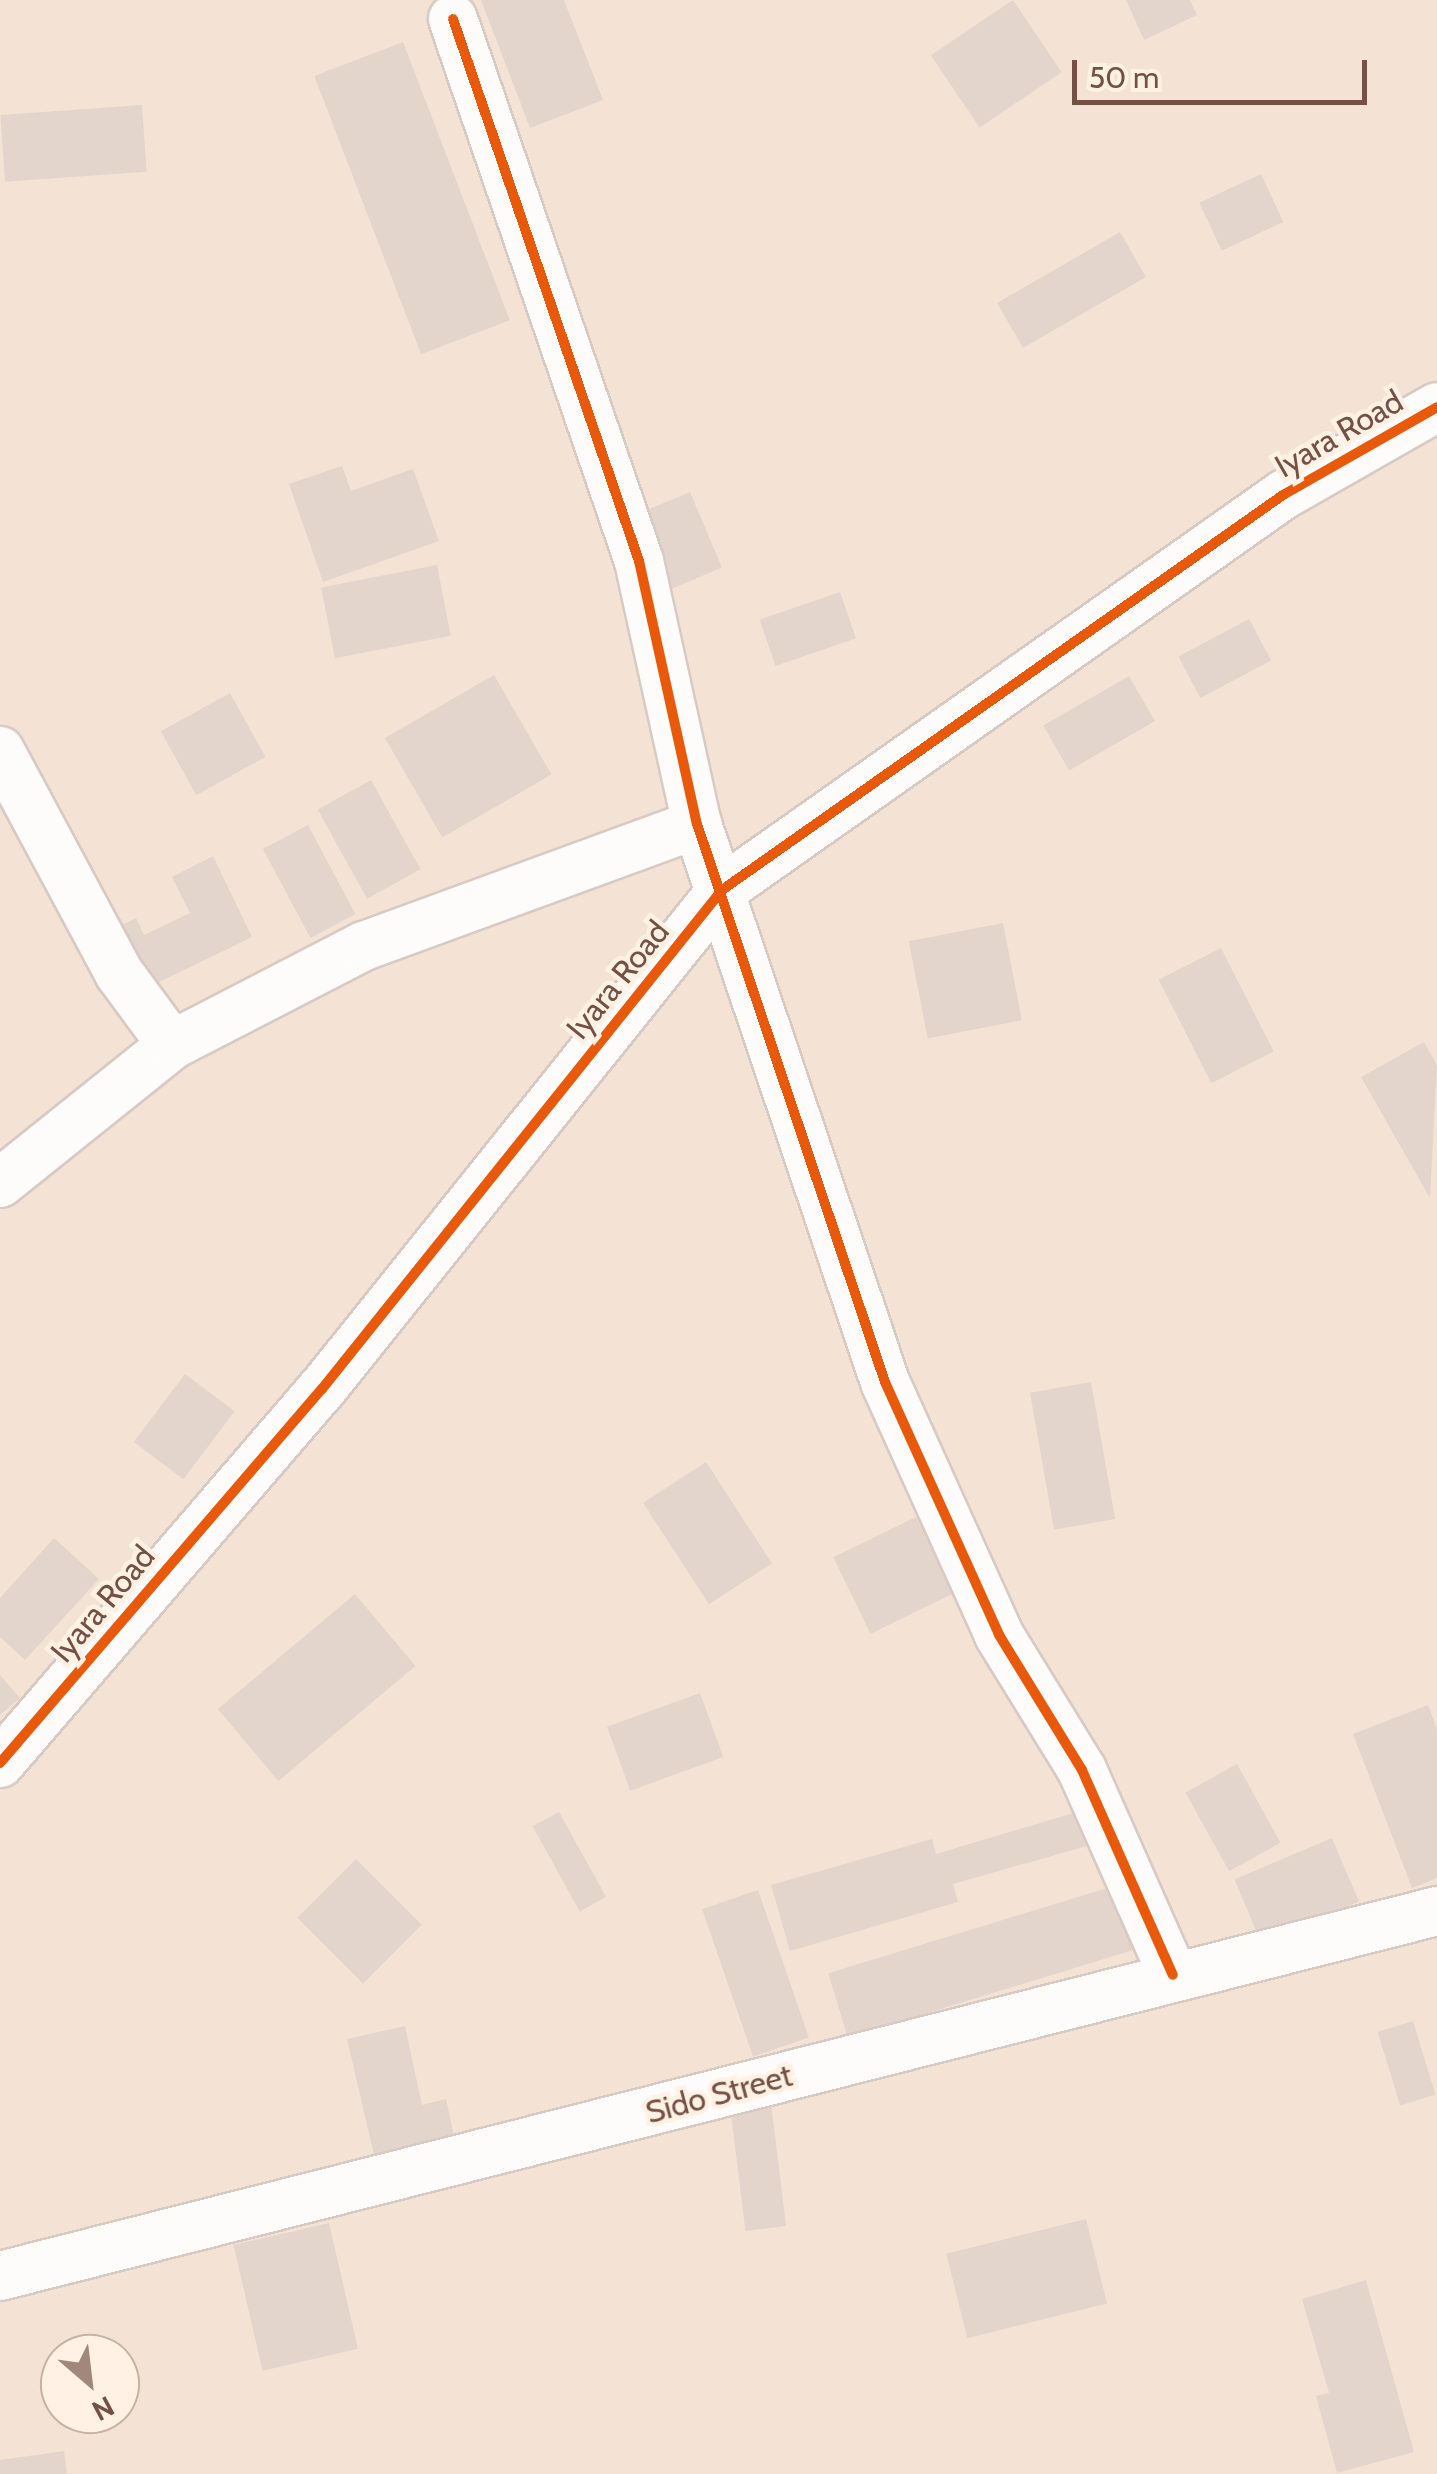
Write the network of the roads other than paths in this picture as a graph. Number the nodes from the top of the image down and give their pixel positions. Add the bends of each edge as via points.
1 (453, 19) dead end
2 (1437, 407) edge
3 (0, 751) edge
4 (697, 824) junction
5 (722, 890) junction
6 (172, 1045) junction
7 (0, 1183) edge
8 (0, 1763) edge
9 (1437, 1911) edge
10 (1173, 1975) junction
11 (0, 2276) edge

1 - 4 street via 639,561
2 - 5 street, Iyara Road via 1283,495
3 - 6 street via 119,972
4 - 5 street
4 - 6 street via 364,946
5 - 8 street, Iyara Road via 322,1389
5 - 10 street via 886,1382 1000,1635 1082,1770
6 - 7 street
9 - 10 street, Sido Street
10 - 11 street, Sido Street

